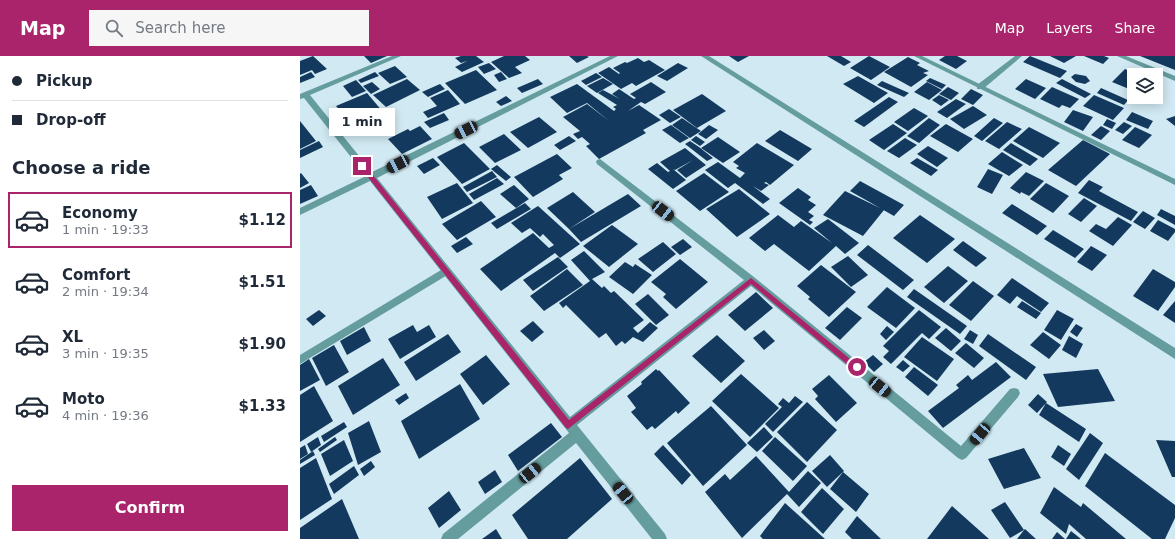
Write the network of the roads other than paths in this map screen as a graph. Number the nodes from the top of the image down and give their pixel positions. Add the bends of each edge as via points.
1 (398, 56) edge
2 (615, 56) edge
3 (704, 56) edge
4 (916, 56) edge
5 (1019, 56) edge
6 (1120, 56) edge
7 (1175, 78) edge
8 (980, 87) junction
9 (303, 96) edge
10 (600, 162) dead end
11 (371, 178) junction
12 (1175, 182) edge
13 (300, 212) edge
14 (446, 271) junction
15 (751, 280) junction
16 (1175, 354) edge
17 (300, 360) edge
18 (1014, 393) dead end
19 (572, 430) junction
20 (448, 539) edge
21 (660, 539) edge

1 - 9 street
2 - 11 street
3 - 16 street
4 - 8 lane
5 - 8 street
6 - 7 street
8 - 12 lane
9 - 11 street
10 - 15 street
11 - 13 street
11 - 14 street
14 - 17 lane
14 - 19 street
15 - 18 street via 962,454
15 - 19 street
19 - 20 street
19 - 21 street

